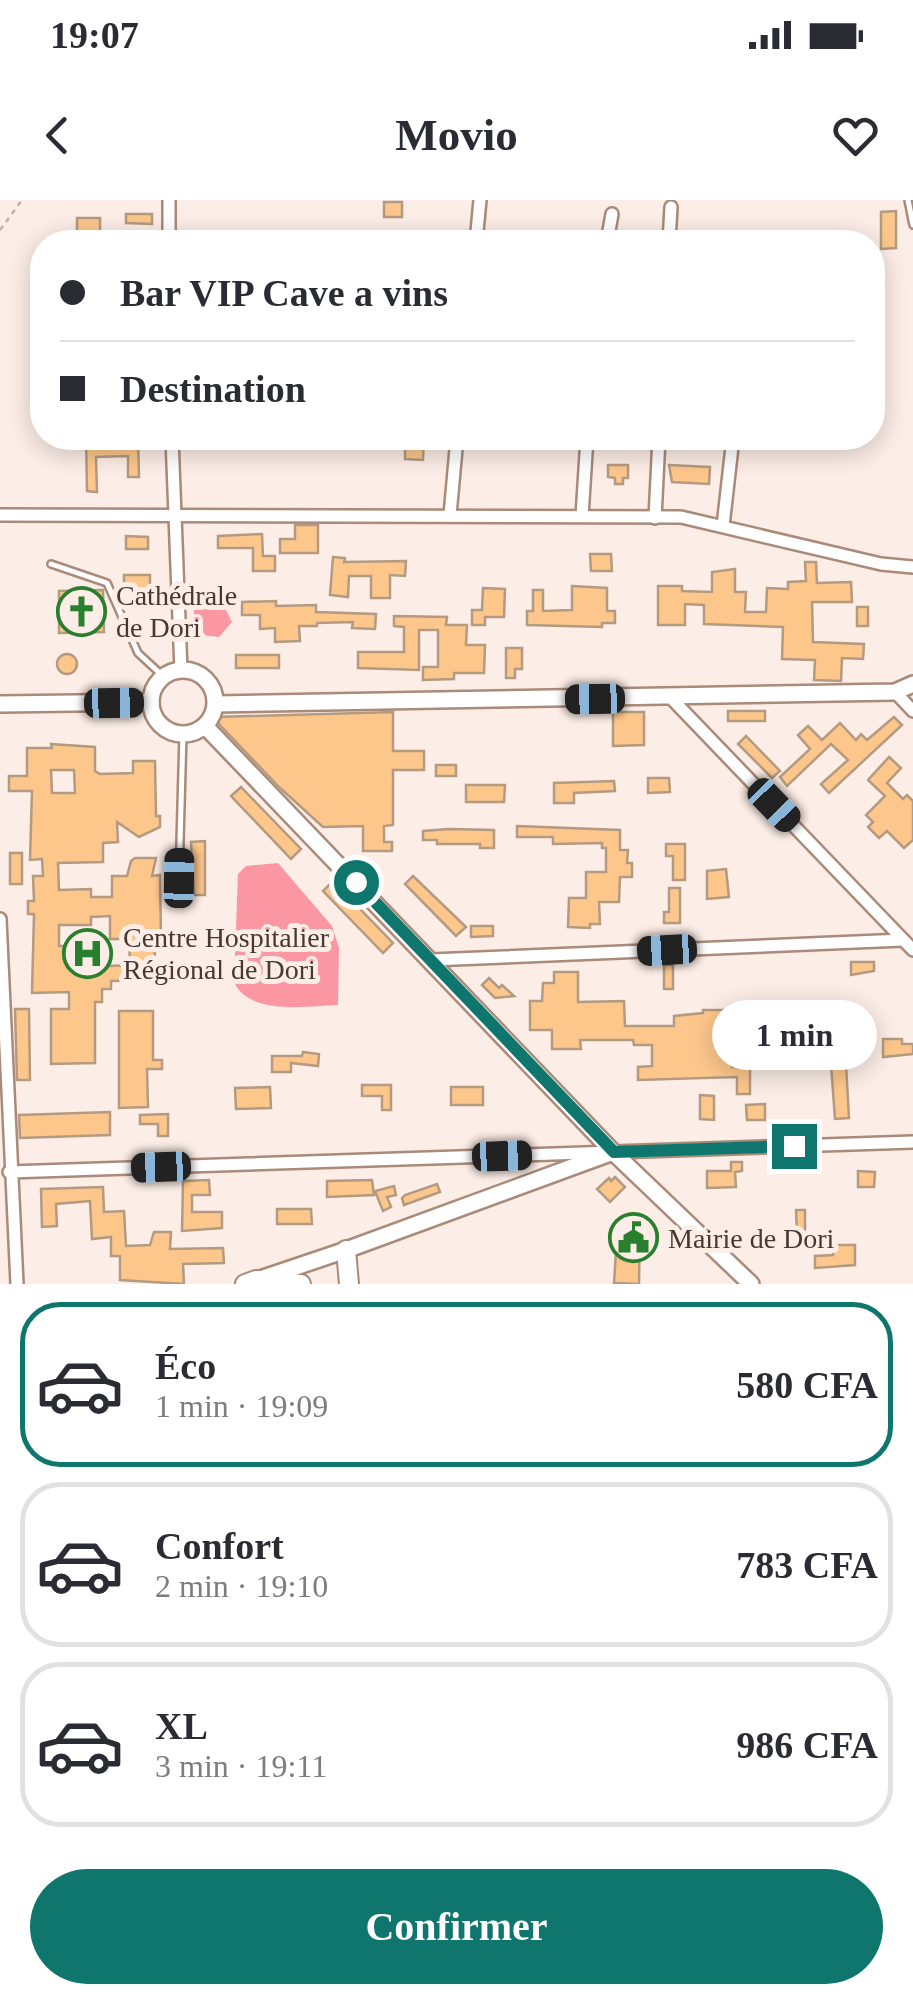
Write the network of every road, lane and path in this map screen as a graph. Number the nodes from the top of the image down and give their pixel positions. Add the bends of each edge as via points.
1 (22, 200) edge
2 (169, 200) edge
3 (480, 200) edge
4 (908, 200) edge
5 (671, 208) dead end
6 (612, 214) dead end
7 (913, 225) edge
8 (0, 230) edge
9 (170, 230) edge
10 (477, 230) edge
11 (609, 230) edge
12 (670, 230) edge
13 (172, 450) edge
14 (456, 450) edge
15 (586, 450) edge
16 (658, 450) edge
17 (732, 450) edge
18 (174, 514) junction
19 (450, 514) junction
20 (0, 515) edge
21 (582, 516) junction
22 (654, 518) junction
23 (723, 526) junction
24 (51, 564) dead end
25 (913, 567) edge
26 (181, 671) junction
27 (164, 678) junction
28 (913, 684) edge
29 (895, 692) junction
30 (671, 698) junction
31 (152, 702) junction
32 (0, 704) edge
33 (216, 704) junction
34 (913, 711) edge
35 (205, 726) junction
36 (183, 734) junction
37 (179, 878) dead end
38 (0, 919) edge
39 (902, 940) junction
40 (913, 950) edge
41 (431, 960) junction
42 (913, 1142) edge
43 (614, 1152) junction
44 (9, 1172) junction
45 (346, 1250) junction
46 (251, 1282) edge
47 (17, 1284) edge
48 (301, 1284) edge
49 (349, 1284) edge
50 (750, 1284) edge

1 - 8 path
2 - 9 street
3 - 10 street
4 - 7 lane
5 - 12 street
6 - 11 street
13 - 18 street
14 - 19 street
15 - 21 street
16 - 22 street
17 - 23 street
18 - 19 street
18 - 20 street
18 - 26 street
19 - 21 street
21 - 22 street
22 - 23 street
23 - 25 street
24 - 27 lane via 108,583 138,653
26 - 27 main road
26 - 33 main road via 202,676
27 - 31 main road
28 - 29 main road
29 - 30 main road
29 - 34 street
30 - 33 main road
30 - 39 street
31 - 32 main road
31 - 36 main road via 160,725
33 - 35 main road
35 - 36 main road
35 - 41 main road
36 - 37 lane
38 - 44 street
39 - 40 street
39 - 41 street
41 - 43 main road
42 - 43 street
43 - 44 street
43 - 45 main road
43 - 50 main road
44 - 47 street
45 - 46 main road
45 - 49 main road
46 - 48 main road

